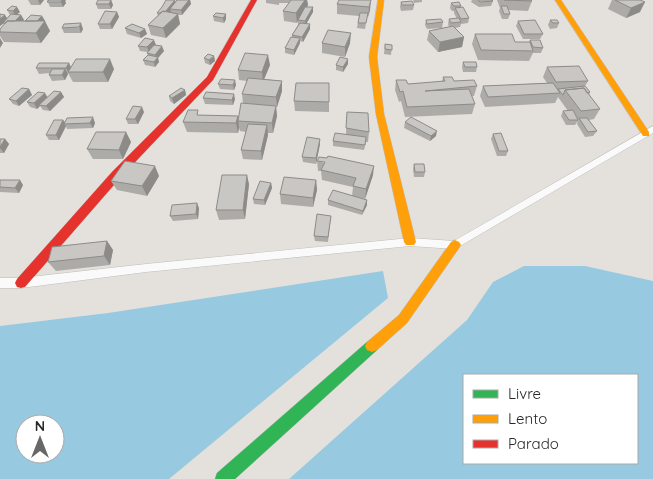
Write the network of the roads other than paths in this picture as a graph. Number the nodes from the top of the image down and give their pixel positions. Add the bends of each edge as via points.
1 (254, 0) edge
2 (381, 0) edge
3 (558, 0) edge
4 (649, 131) edge
5 (410, 242) junction
6 (455, 246) junction
7 (0, 283) edge
8 (21, 283) junction
9 (223, 479) edge

1 - 8 street via 210,78 116,175
2 - 5 street via 373,57 380,114
3 - 4 street
4 - 6 lane
5 - 6 lane
5 - 8 lane
6 - 9 street via 404,319
7 - 8 lane

